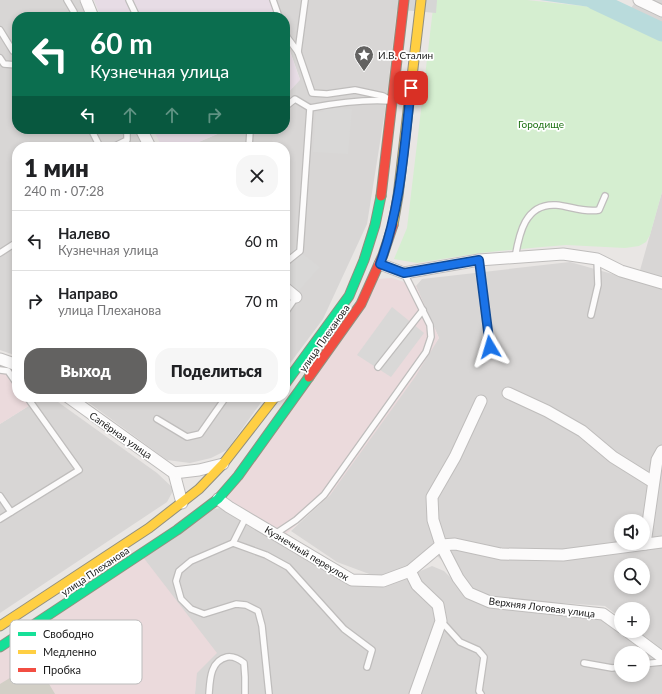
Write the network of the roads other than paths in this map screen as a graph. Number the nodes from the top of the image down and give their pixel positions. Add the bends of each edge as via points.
1 (67, 0) edge
2 (86, 0) edge
3 (129, 0) edge
4 (273, 0) edge
5 (305, 0) edge
6 (404, 0) edge
7 (422, 0) edge
8 (639, 0) edge
9 (662, 11) edge
10 (74, 12) edge
11 (91, 12) edge
12 (135, 12) edge
13 (278, 12) edge
14 (0, 30) edge
15 (290, 41) edge
16 (12, 49) edge
17 (298, 52) junction
18 (0, 58) edge
19 (12, 65) edge
20 (391, 101) junction
21 (290, 103) edge
22 (310, 108) junction
23 (127, 134) edge
24 (123, 142) edge
25 (605, 196) dead end
26 (12, 245) edge
27 (0, 253) edge
28 (515, 258) junction
29 (290, 259) edge
30 (597, 259) junction
31 (479, 260) junction
32 (380, 264) junction
33 (404, 273) junction
34 (662, 283) edge
35 (290, 293) edge
36 (296, 298) joint
37 (290, 306) edge
38 (423, 310) junction
39 (591, 315) dead end
40 (490, 347) dead end
41 (0, 359) edge
42 (12, 363) edge
43 (378, 367) dead end
44 (0, 370) edge
45 (12, 377) edge
46 (290, 377) edge
47 (508, 393) dead end
48 (481, 401) dead end
49 (31, 402) edge
50 (75, 402) edge
51 (222, 402) edge
52 (272, 402) edge
53 (157, 419) dead end
54 (662, 451) edge
55 (223, 464) junction
56 (174, 473) junction
57 (653, 482) junction
58 (0, 496) edge
59 (218, 499) junction
60 (182, 502) junction
61 (11, 512) junction
62 (649, 514) edge
63 (246, 517) junction
64 (0, 519) edge
65 (274, 534) junction
66 (662, 542) edge
67 (233, 543) junction
68 (650, 543) edge
69 (441, 545) junction
70 (614, 548) edge
71 (410, 571) junction
72 (41, 620) edge
73 (441, 621) junction
74 (614, 622) edge
75 (0, 626) edge
76 (636, 638) edge
77 (10, 640) edge
78 (0, 647) edge
79 (662, 657) edge
80 (662, 662) edge
81 (584, 663) dead end
82 (650, 663) edge
83 (367, 667) dead end
84 (614, 668) edge
85 (479, 693) edge
86 (209, 694) edge
87 (245, 694) edge
88 (269, 694) edge
89 (416, 694) edge

1 - 10 lane
2 - 11 street
3 - 12 lane
4 - 13 lane
5 - 17 lane
6 - 20 main road, улица Плеханова
7 - 32 main road, улица Плеханова via 398,196 392,228
8 - 9 street
14 - 16 lane
15 - 17 lane
17 - 20 lane via 312,93 355,90 383,96
18 - 19 lane via 4,64
20 - 22 lane via 333,104
20 - 46 main road, улица Плеханова via 381,194 364,260 350,296
21 - 22 lane via 295,99
22 - 29 lane via 300,252
23 - 24 lane via 127,140
25 - 28 lane via 599,210 555,205 539,208 527,218 518,239
26 - 27 lane
28 - 30 street via 563,254
28 - 31 street
30 - 34 street via 621,270
30 - 39 lane via 598,285
31 - 33 street
31 - 40 lane
32 - 33 street
32 - 59 main road, улица Плеханова via 361,304 242,470
33 - 38 lane
35 - 36 street
36 - 37 lane
38 - 43 lane
38 - 65 lane via 432,337 426,352 324,495 296,520
41 - 42 street
44 - 45 lane via 8,371
47 - 57 street via 582,431 613,457
48 - 69 street, Верхняя Логовая улица via 455,457 432,497 433,520
49 - 61 lane via 79,470
50 - 56 street, Сапёрная улица
51 - 53 lane via 200,434 187,436
52 - 55 main road, улица Плеханова
54 - 57 street via 657,460
55 - 56 street
55 - 60 main road, улица Плеханова
56 - 60 street
57 - 62 street
58 - 61 lane
59 - 63 street, Кузнечный переулок
59 - 72 main road, улица Плеханова via 178,530
60 - 75 main road, улица Плеханова via 149,528
61 - 64 lane
63 - 65 street, Кузнечный переулок
63 - 67 lane
65 - 71 street, Кузнечный переулок via 352,580 383,581
66 - 68 street
67 - 83 lane via 266,555 288,568 344,629 372,650
67 - 88 lane via 191,561 179,571 176,581 181,599 191,609 204,614 236,604 246,605 258,612 262,626
69 - 70 street via 455,544 501,554 563,555
69 - 71 street, Кузнечный переулок
69 - 74 street, Верхняя Логовая улица via 469,593 490,602 603,614
71 - 73 street via 417,585 438,605
73 - 85 lane via 460,642 478,650 484,657
73 - 89 street
76 - 79 street
77 - 78 main road, улица Плеханова
80 - 82 lane
81 - 84 lane
86 - 87 lane via 213,668 220,659 230,657 244,663

